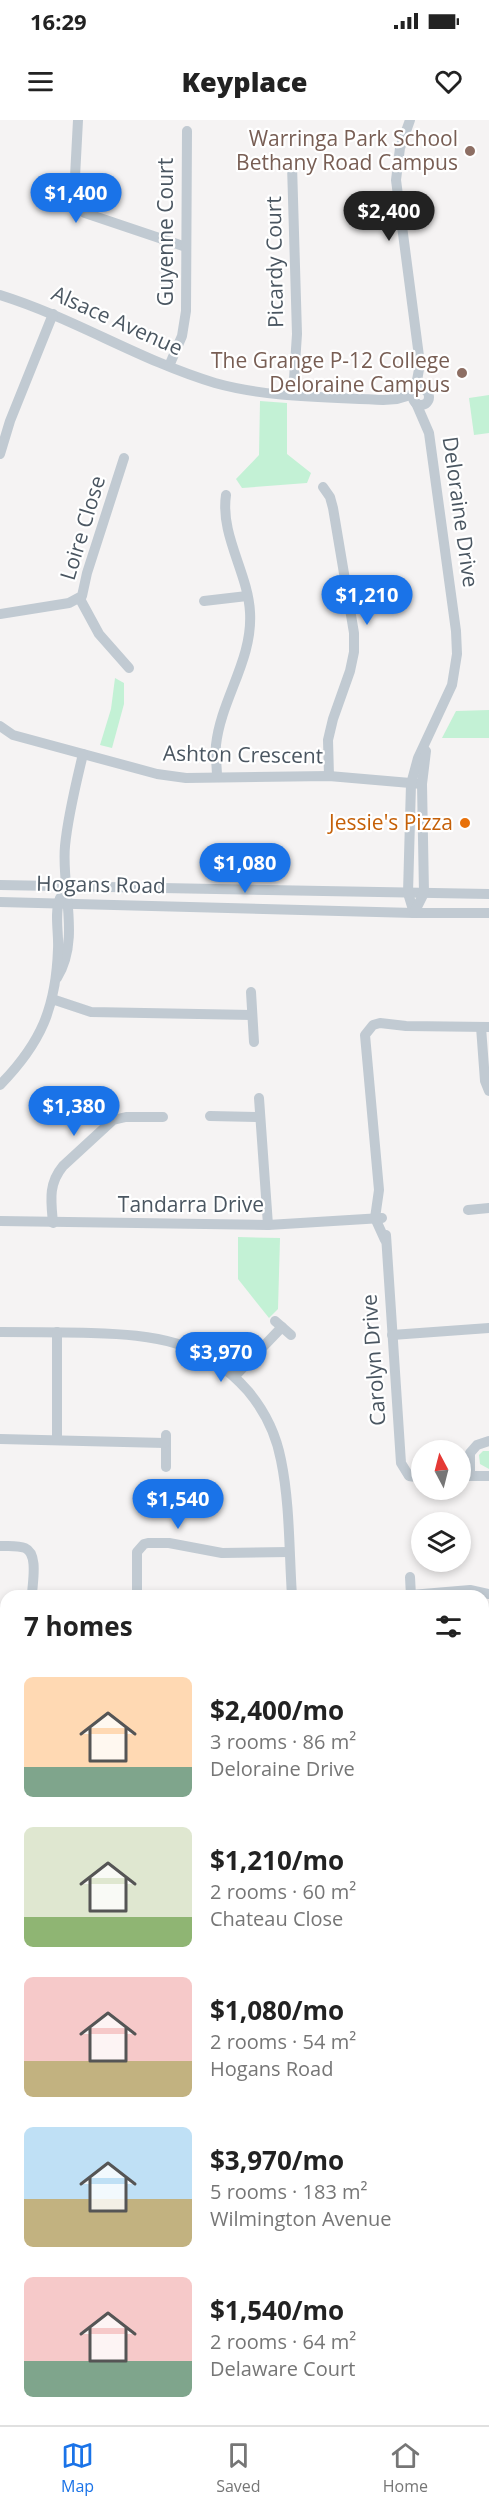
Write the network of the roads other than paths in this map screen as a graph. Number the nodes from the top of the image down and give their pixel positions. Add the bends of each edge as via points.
1 (78, 120) edge
2 (410, 120) edge
3 (187, 132) dead end
4 (292, 165) dead end
5 (186, 247) junction
6 (0, 294) edge
7 (53, 314) junction
8 (169, 366) junction
9 (293, 394) junction
10 (417, 396) junction
11 (428, 401) joint
12 (5, 420) edge
13 (427, 424) junction
14 (0, 454) edge
15 (124, 458) dead end
16 (323, 487) dead end
17 (226, 495) dead end
18 (247, 596) junction
19 (80, 599) junction
20 (204, 601) dead end
21 (0, 614) edge
22 (129, 668) dead end
23 (2, 730) edge
24 (83, 754) junction
25 (329, 776) junction
26 (217, 777) junction
27 (416, 784) junction
28 (409, 826) junction
29 (422, 826) junction
30 (0, 885) edge
31 (64, 886) junction
32 (408, 893) junction
33 (424, 893) junction
34 (489, 894) edge
35 (0, 902) edge
36 (63, 903) junction
37 (414, 913) junction
38 (489, 913) edge
39 (251, 992) dead end
40 (52, 999) junction
41 (252, 1015) junction
42 (359, 1020) dead end
43 (485, 1027) edge
44 (371, 1031) junction
45 (254, 1042) dead end
46 (0, 1085) edge
47 (489, 1091) edge
48 (259, 1098) dead end
49 (208, 1115) dead end
50 (163, 1117) dead end
51 (260, 1117) junction
52 (489, 1208) edge
53 (468, 1210) dead end
54 (379, 1218) junction
55 (0, 1221) edge
56 (53, 1223) junction
57 (268, 1225) junction
58 (489, 1328) edge
59 (0, 1332) edge
60 (57, 1332) junction
61 (291, 1335) dead end
62 (392, 1335) junction
63 (235, 1376) junction
64 (0, 1439) edge
65 (57, 1440) junction
66 (489, 1441) edge
67 (471, 1452) edge
68 (166, 1467) dead end
69 (411, 1476) edge
70 (471, 1476) edge
71 (489, 1476) edge
72 (0, 1546) edge
73 (289, 1552) junction
74 (410, 1577) dead end
75 (32, 1590) edge
76 (137, 1590) edge
77 (292, 1590) edge
78 (411, 1590) edge

1 - 5 street via 76,207
2 - 10 street, Deloraine Drive via 398,156 397,195 420,371
3 - 5 street, Guyenne Court
4 - 9 street, Picardy Court via 297,334
5 - 8 street, Guyenne Court via 185,318
6 - 7 street, Alsace Avenue
7 - 8 street, Alsace Avenue
7 - 12 street
8 - 9 street, Alsace Avenue via 229,386
9 - 10 street, Alsace Avenue via 397,399
10 - 11 street, Alsace Avenue via 423,405
10 - 13 street, Deloraine Drive
11 - 13 street, Deloraine Drive
12 - 14 street
13 - 27 street, Deloraine Drive via 457,654 450,693 418,758
15 - 19 street, Loire Close
16 - 25 street via 333,508 354,633 350,671 328,740
17 - 18 street via 226,517
18 - 20 street
18 - 26 street via 248,647 216,743
19 - 21 street, Loire Close
19 - 22 street via 99,634
23 - 24 street, Ashton Crescent
24 - 26 street, Ashton Crescent via 157,774
24 - 31 street via 67,829
25 - 26 street, Ashton Crescent
25 - 27 street, Ashton Crescent
27 - 28 street, Deloraine Drive
27 - 29 street, Deloraine Drive
28 - 29 street
28 - 32 street, Deloraine Drive
29 - 33 street, Deloraine Drive
30 - 31 street, Hogans Road
31 - 32 street, Hogans Road
31 - 36 street
32 - 33 street, Hogans Road
32 - 37 street, Deloraine Drive
33 - 34 street, Hogans Road
33 - 37 street
35 - 36 street, Hogans Road
36 - 37 street, Hogans Road
36 - 40 street
37 - 38 street, Hogans Road
39 - 41 street
40 - 41 street via 91,1012
40 - 46 street via 35,1044
41 - 45 street
42 - 44 street
43 - 44 street via 380,1023
43 - 47 street via 485,1081
44 - 54 street, Carolyn Drive via 364,1038 383,1206
48 - 51 street
49 - 51 street
50 - 56 street via 118,1118 63,1166 52,1187
51 - 57 street
52 - 53 street
54 - 57 street, Tandarra Drive
54 - 62 street, Carolyn Drive via 387,1231
55 - 56 street, Tandarra Drive
56 - 57 street, Tandarra Drive
58 - 62 street
59 - 60 street
60 - 63 street via 160,1337 199,1351
60 - 65 street
61 - 63 street via 279,1324
62 - 69 street, Carolyn Drive via 401,1463
63 - 73 street via 267,1418 281,1458
64 - 65 street
65 - 68 street via 166,1439
66 - 67 street
70 - 71 street
72 - 75 street via 22,1547 30,1552
73 - 76 street via 222,1553 148,1543 137,1552
73 - 77 street
74 - 78 street

